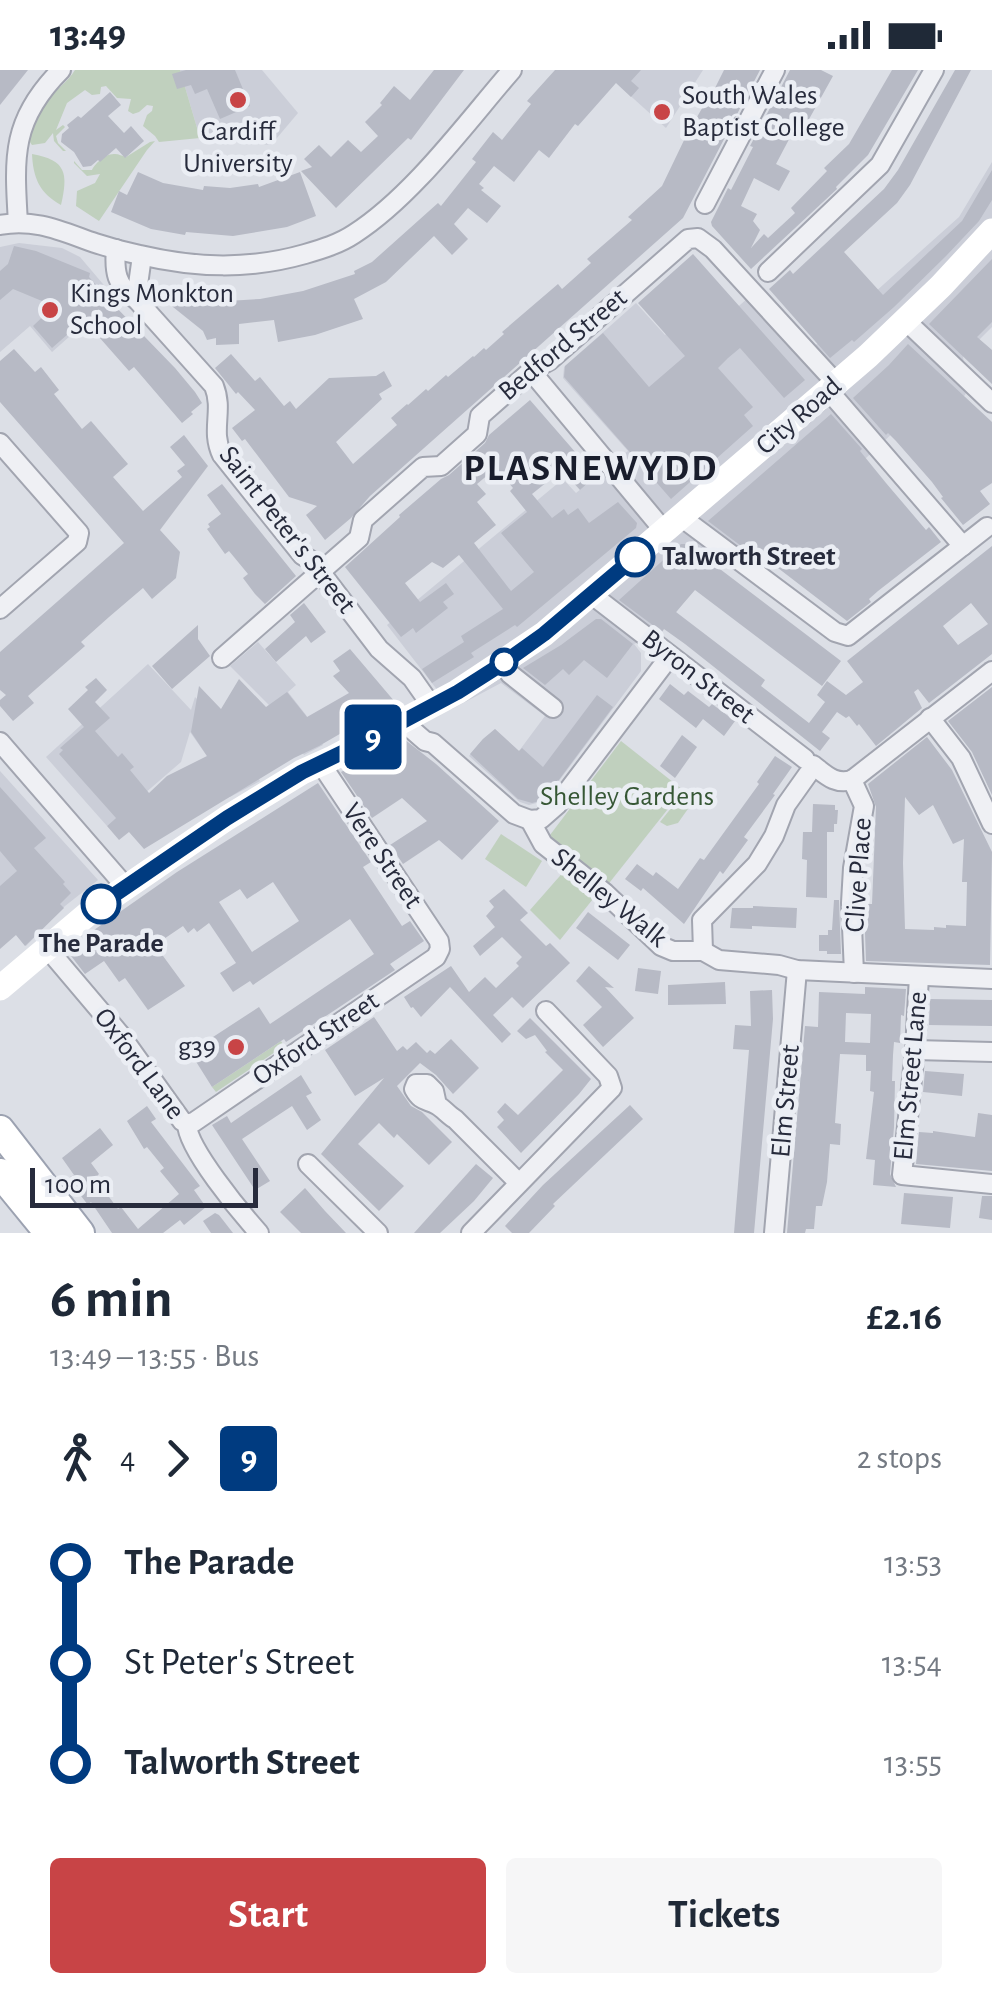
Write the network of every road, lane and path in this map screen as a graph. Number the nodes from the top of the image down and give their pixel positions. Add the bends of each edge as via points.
1 (61, 70) edge
2 (512, 70) edge
3 (775, 70) edge
4 (934, 70) edge
5 (8, 147) edge
6 (705, 204) dead end
7 (9, 224) edge
8 (992, 231) edge
9 (116, 249) junction
10 (142, 256) junction
11 (768, 272) dead end
12 (136, 299) junction
13 (906, 320) junction
14 (531, 371) junction
15 (832, 387) junction
16 (992, 403) edge
17 (0, 443) edge
18 (673, 524) junction
19 (988, 527) dead end
20 (963, 546) junction
21 (320, 572) junction
22 (593, 592) junction
23 (0, 609) edge
24 (670, 656) junction
25 (222, 658) dead end
26 (502, 664) junction
27 (992, 671) edge
28 (430, 706) junction
29 (553, 708) dead end
30 (930, 718) junction
31 (402, 721) junction
32 (0, 742) edge
33 (321, 764) junction
34 (809, 766) junction
35 (852, 780) junction
36 (530, 820) junction
37 (992, 824) edge
38 (125, 886) junction
39 (702, 920) junction
40 (47, 948) junction
41 (440, 949) joint
42 (673, 951) junction
43 (702, 951) junction
44 (797, 970) junction
45 (854, 973) junction
46 (920, 976) junction
47 (992, 978) edge
48 (0, 988) edge
49 (546, 1012) dead end
50 (915, 1050) junction
51 (992, 1052) edge
52 (438, 1105) dead end
53 (187, 1124) junction
54 (0, 1130) edge
55 (308, 1164) dead end
56 (0, 1173) edge
57 (519, 1182) junction
58 (992, 1184) edge
59 (49, 1233) edge
60 (80, 1233) edge
61 (259, 1233) edge
62 (378, 1233) edge
63 (471, 1233) edge
64 (774, 1233) edge

1 - 5 street
2 - 10 street via 421,175 338,243 249,266
3 - 6 street
4 - 11 street via 880,165
5 - 7 street
7 - 9 street via 53,227
8 - 13 main road, City Road
9 - 10 street
9 - 12 street, Saint Peter's Street via 116,276
10 - 12 street
12 - 21 street, Saint Peter's Street via 214,386 222,455
13 - 15 main road, City Road
13 - 16 street
14 - 15 street, Bedford Street via 688,239 698,238
14 - 18 street
14 - 21 street, Bedford Street via 480,416 477,434 441,466 424,467 362,520 358,538
15 - 18 main road, City Road
15 - 20 street
17 - 23 street via 79,532 77,542
18 - 20 street via 842,636
18 - 22 main road, City Road
19 - 20 street
21 - 25 street, Bedford Street
21 - 28 street, Saint Peter's Street
22 - 24 street, Byron Street
22 - 26 main road, City Road
24 - 34 street, Byron Street
24 - 36 street via 557,805
26 - 28 main road, City Road
26 - 29 street
27 - 30 street
28 - 31 main road, City Road
30 - 35 street
30 - 37 street via 961,758
31 - 33 main road, City Road
31 - 36 street, Shelley Walk via 514,814
32 - 38 street
33 - 38 main road, City Road
33 - 41 street, Vere Street
34 - 35 street, Byron Street via 840,783
34 - 39 street via 757,864
35 - 45 street, Clive Place via 864,806 853,868
36 - 42 street, Shelley Walk via 543,844 654,942
38 - 40 main road, City Road
39 - 42 street
39 - 43 street
40 - 48 main road, City Road
40 - 53 street, Oxford Lane
41 - 53 street, Oxford Street
42 - 43 street, Shelley Walk
43 - 44 street, Shelley Walk via 719,960
44 - 45 street, Shelley Walk
44 - 64 street, Elm Street
45 - 46 street, Shelley Walk
46 - 47 street, Shelley Walk
46 - 50 street, Elm Street Lane
49 - 57 street via 612,1088
50 - 51 street
50 - 58 street, Elm Street Lane via 902,1175
52 - 57 street
53 - 61 street, Oxford Lane via 212,1173
54 - 60 main road
55 - 62 street
56 - 59 main road
57 - 63 street

